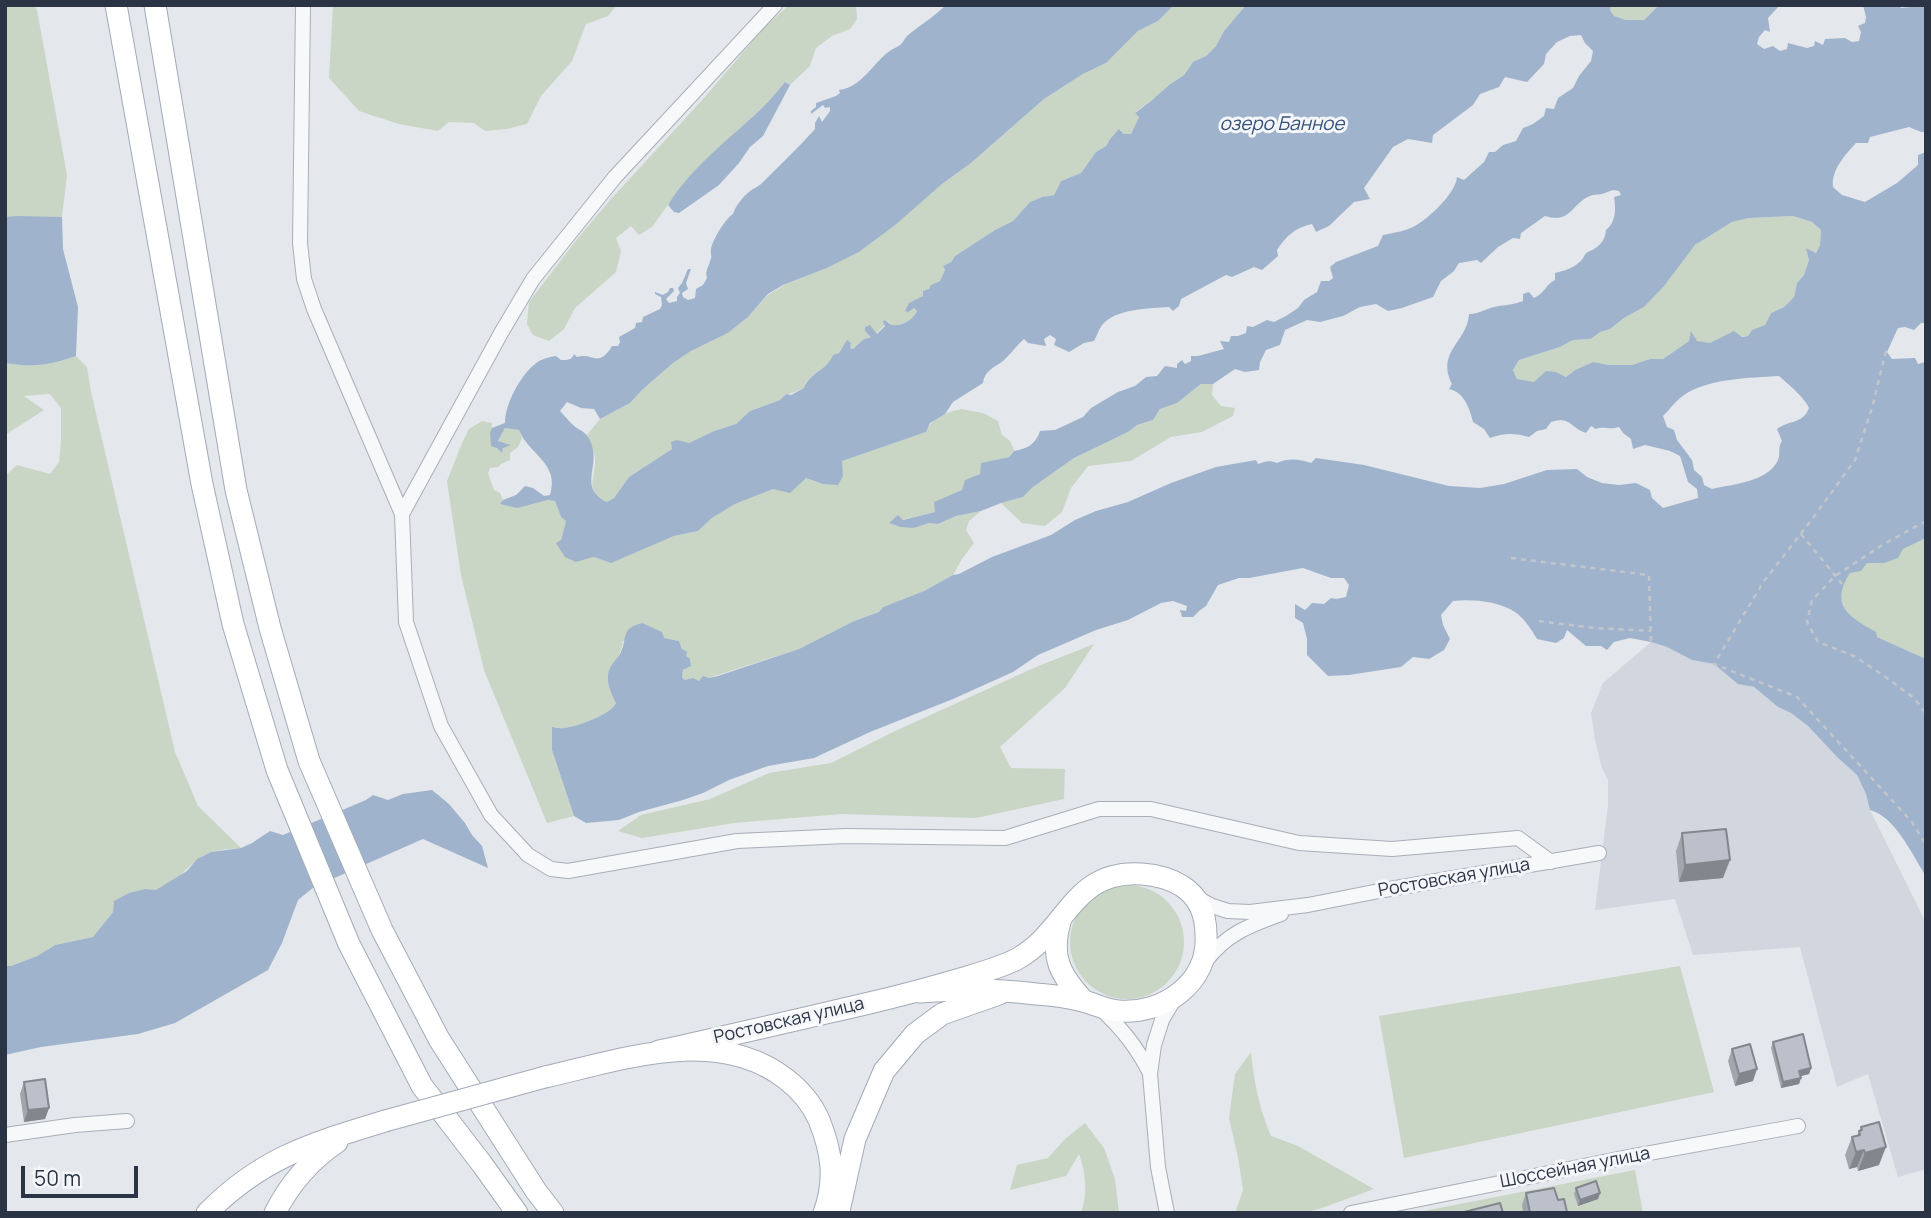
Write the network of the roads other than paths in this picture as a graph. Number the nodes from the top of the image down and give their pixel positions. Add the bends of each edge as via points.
1 (116, 5) edge
2 (155, 5) edge
3 (303, 5) edge
4 (775, 5) edge
5 (402, 514) junction
6 (1599, 853) dead end
7 (1551, 862) junction
8 (1196, 897) junction
9 (1308, 905) junction
10 (1060, 920) junction
11 (1201, 967) junction
12 (1009, 991) junction
13 (920, 992) junction
14 (1175, 998) junction
15 (1091, 1004) junction
16 (659, 1051) junction
17 (1150, 1074) junction
18 (127, 1121) dead end
19 (1798, 1126) dead end
20 (354, 1130) junction
21 (5, 1135) edge
22 (482, 1164) junction
23 (207, 1213) edge
24 (275, 1213) edge
25 (500, 1213) edge
26 (517, 1213) edge
27 (553, 1213) edge
28 (824, 1213) edge
29 (838, 1213) edge
30 (1167, 1213) edge
31 (1351, 1213) edge

1 - 22 main road via 202,484 233,624 277,770 349,944 422,1086
2 - 27 main road via 236,490 309,761 382,930 439,1039
3 - 5 street via 300,243 304,279
4 - 5 street via 615,177 533,279
5 - 7 street via 406,622 441,726 491,815 528,855 551,869 568,871 737,841 846,836 1005,838 1099,809 1151,809 1299,844 1392,849 1518,838
6 - 7 street, Ростовская улица
7 - 9 street, Ростовская улица
8 - 9 street via 1228,911
8 - 10 main road via 1158,875 1132,873 1089,886
8 - 11 main road via 1206,923
9 - 11 street via 1246,927 1216,947
10 - 13 main road via 1044,940 1012,961
10 - 15 main road via 1057,958 1072,988
11 - 14 main road
12 - 13 main road
12 - 15 main road
12 - 29 main road via 942,1014 915,1034 884,1071 855,1139
13 - 16 main road, Ростовская улица
14 - 15 main road via 1138,1011 1117,1012
14 - 17 street via 1162,1020
15 - 17 street via 1121,1028
16 - 20 main road, bridge
16 - 28 main road via 710,1050 744,1056 772,1068 797,1088 827,1139 832,1167
17 - 30 street
18 - 21 street
19 - 31 street, Шоссейная улица
20 - 23 main road via 265,1166
20 - 24 main road via 303,1169
22 - 25 main road
22 - 26 main road

